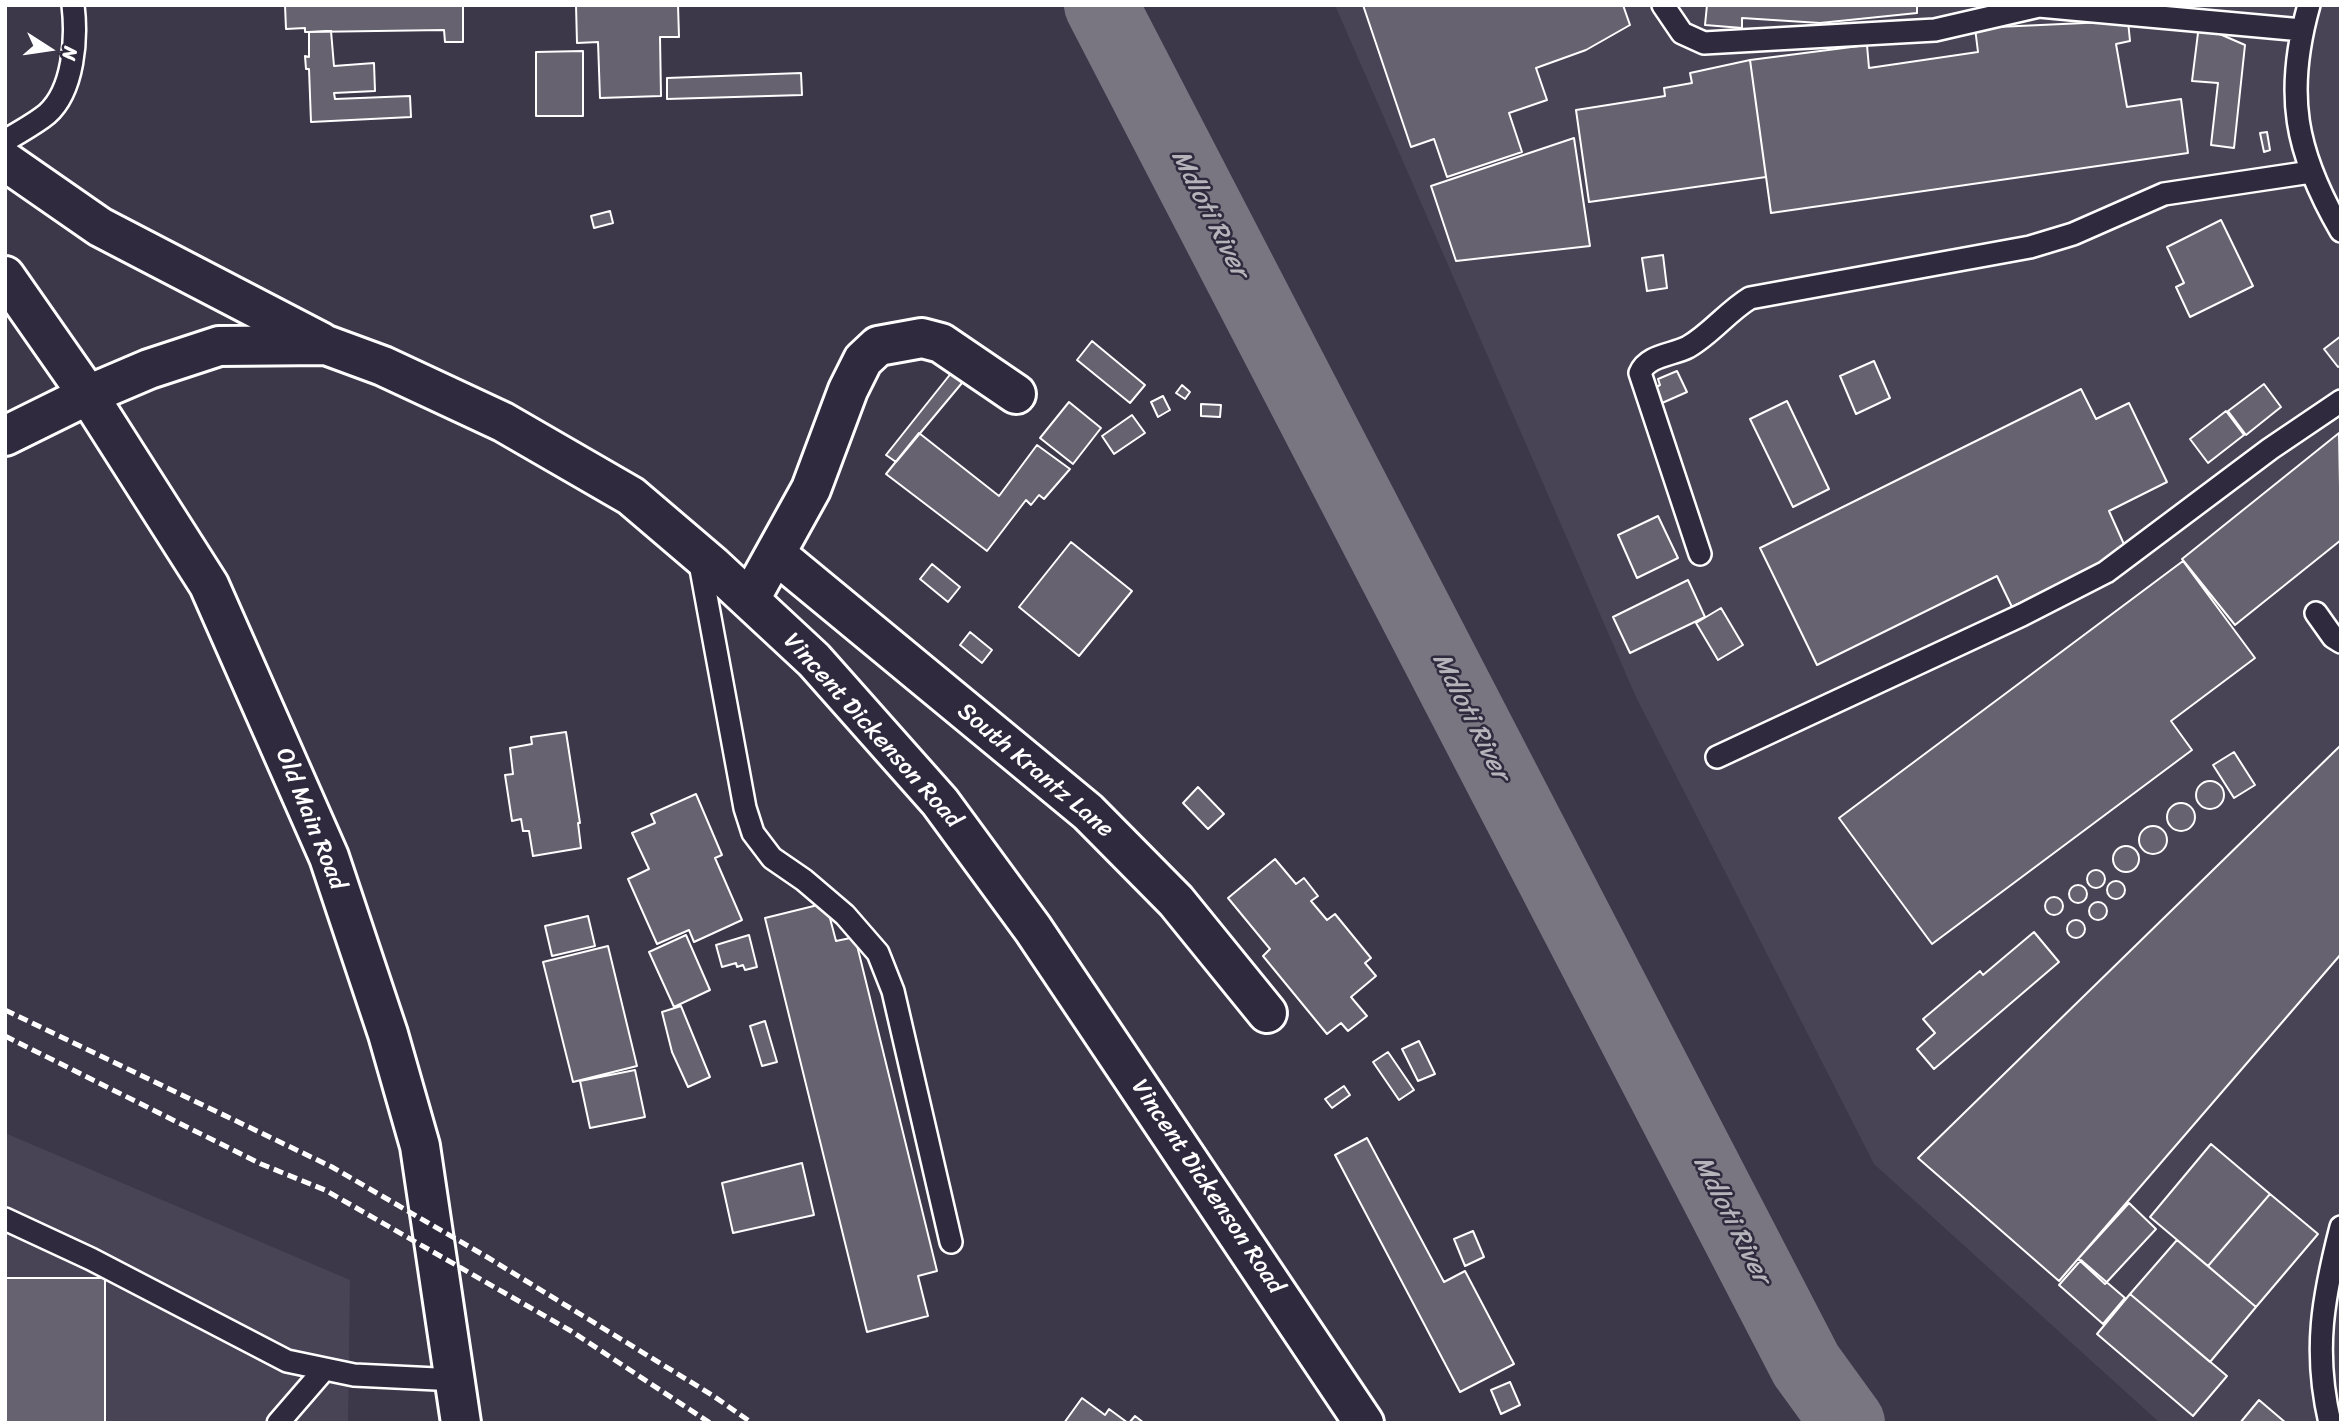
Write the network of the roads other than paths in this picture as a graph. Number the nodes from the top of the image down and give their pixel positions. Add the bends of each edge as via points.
1 (73, 5) edge
2 (1663, 5) edge
3 (2309, 5) edge
4 (2302, 30) junction
5 (5, 141) edge
6 (5, 160) edge
7 (2311, 172) junction
8 (2341, 231) edge
9 (5, 276) edge
10 (326, 345) junction
11 (1016, 394) dead end
12 (88, 395) junction
13 (2341, 401) edge
14 (5, 436) edge
15 (698, 552) junction
16 (1700, 554) dead end
17 (777, 555) junction
18 (750, 600) junction
19 (2316, 613) dead end
20 (2341, 642) edge
21 (1717, 757) dead end
22 (1267, 1013) dead end
23 (5, 1219) edge
24 (2341, 1227) edge
25 (951, 1241) dead end
26 (323, 1371) junction
27 (457, 1380) junction
28 (278, 1423) edge
29 (461, 1423) edge
30 (1364, 1423) edge
31 (2330, 1423) edge

1 - 5 lane via 75,37 61,95 48,113
2 - 4 lane via 1682,33 1704,43 1935,30 2039,6
3 - 4 lane
4 - 7 lane via 2294,90
6 - 10 street via 100,227
7 - 8 lane
7 - 16 lane via 2164,194 2073,234 2030,247 1750,298 1687,348 1647,363 1640,373
9 - 12 street, Old Main Road
10 - 12 street, Vincent Dickenson Road via 219,346
10 - 15 street, Vincent Dickenson Road via 503,422 631,496
11 - 17 street via 941,343 922,338 878,346 863,360 848,390 811,489
12 - 14 street, Vincent Dickenson Road
12 - 27 street, Old Main Road via 209,585 329,856 420,1146
13 - 21 lane via 2106,572
15 - 18 street, Vincent Dickenson Road
15 - 25 lane via 753,833 772,858 845,915 878,953 893,991
17 - 18 street
17 - 22 street, South Krantz Lane via 1088,812 1176,901
18 - 30 street, Vincent Dickenson Road via 814,660 948,813 1048,951
19 - 20 lane
23 - 26 lane via 288,1361
24 - 31 lane via 2325,1292 2319,1346 2321,1386
26 - 27 lane
26 - 28 lane
27 - 29 street, Old Main Road

